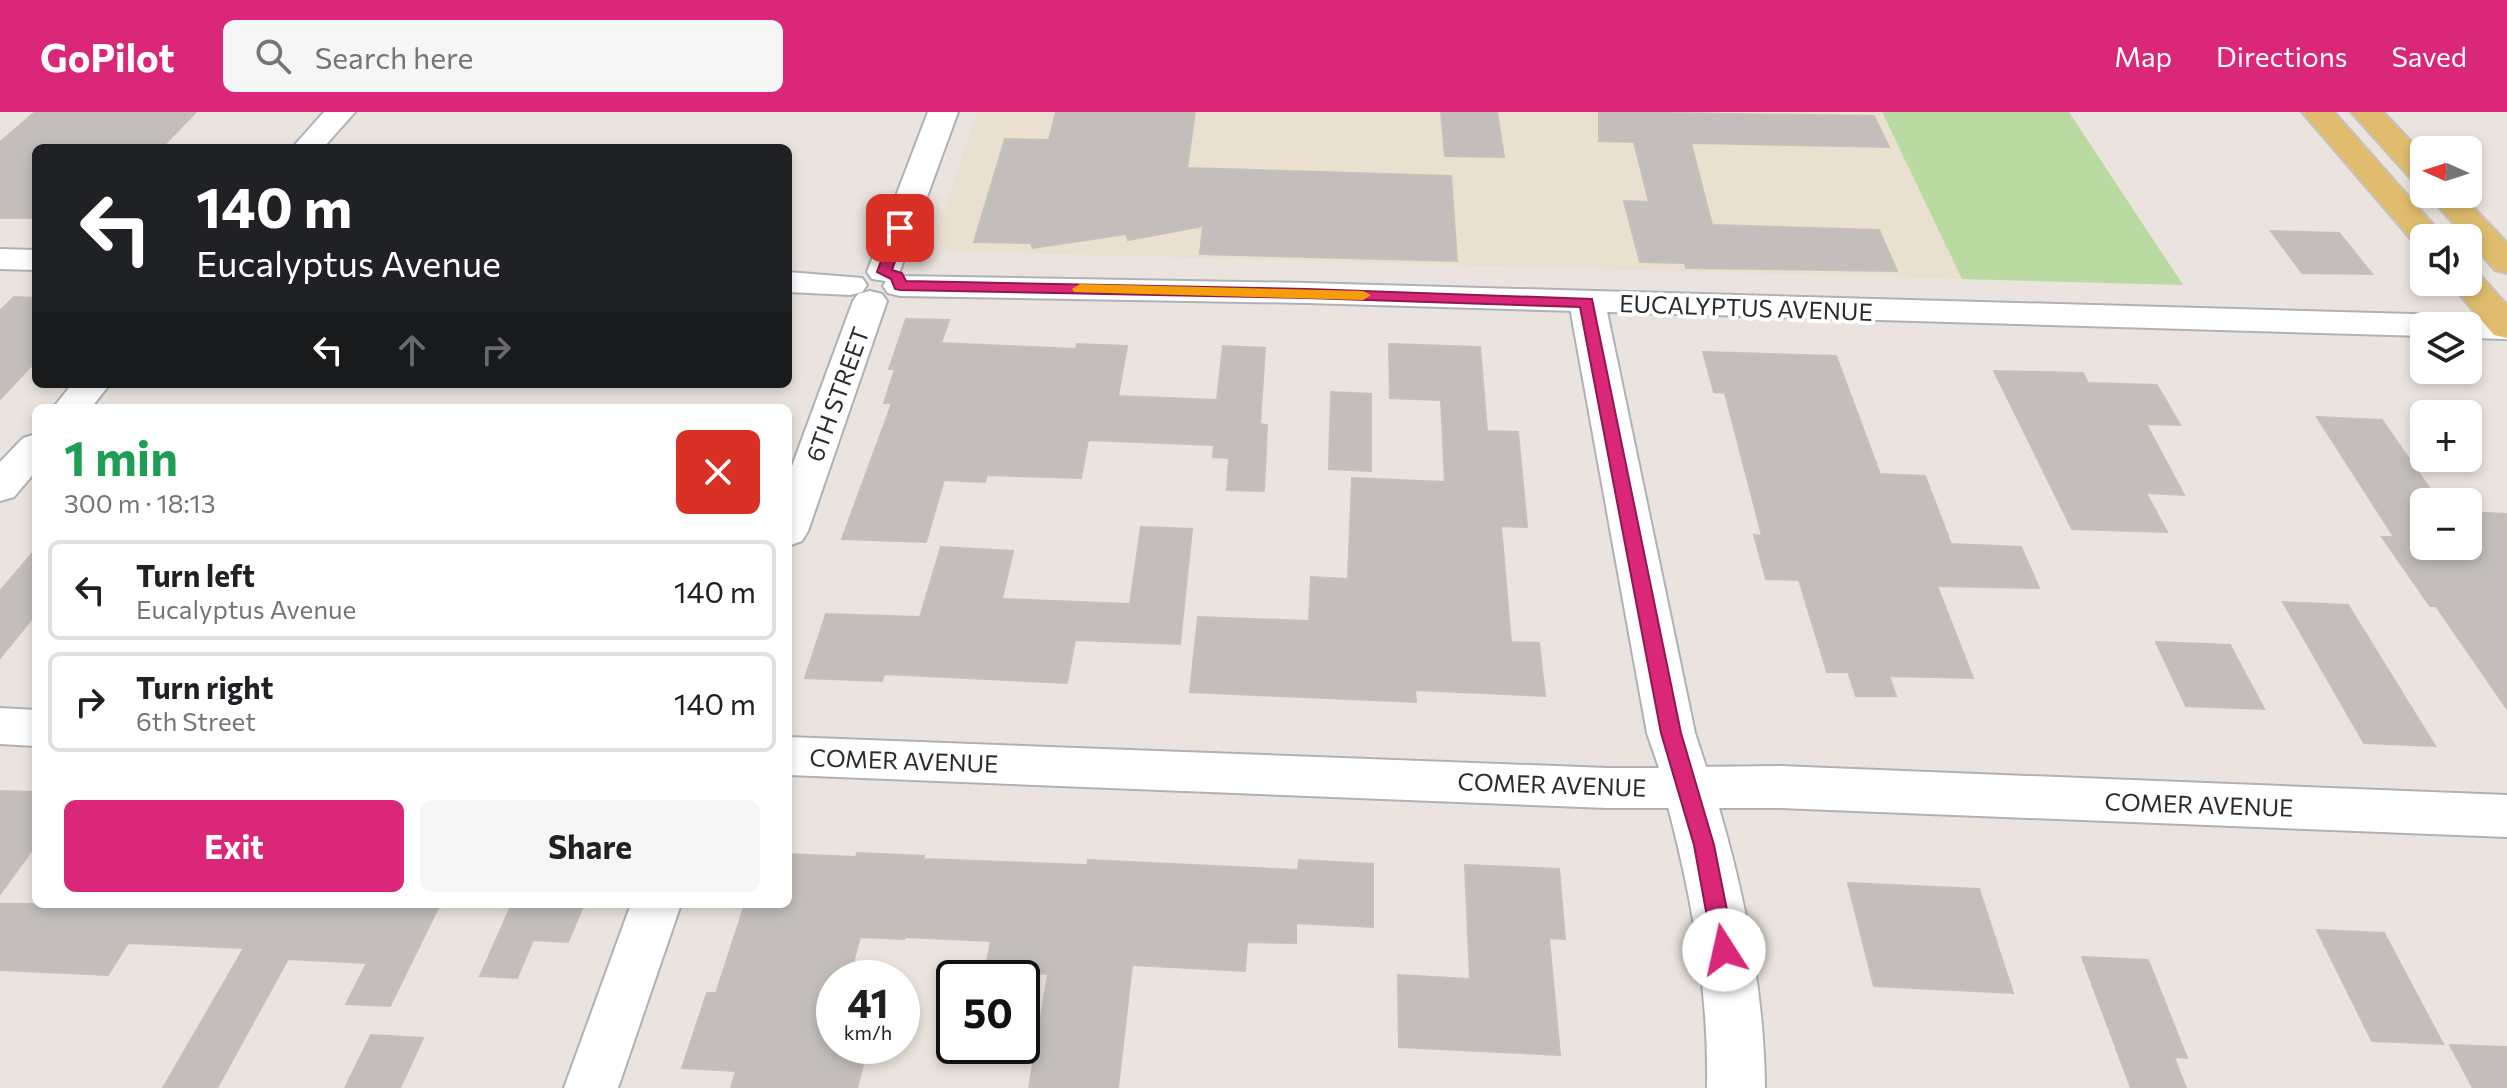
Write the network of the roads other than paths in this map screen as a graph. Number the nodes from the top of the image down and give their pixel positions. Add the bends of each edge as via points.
1 (340, 112) edge
2 (943, 112) edge
3 (2317, 112) edge
4 (2366, 112) edge
5 (311, 144) edge
6 (2410, 159) edge
7 (2456, 208) edge
8 (2416, 224) edge
9 (0, 259) edge
10 (32, 260) edge
11 (2507, 263) edge
12 (792, 282) edge
13 (876, 286) junction
14 (2479, 296) edge
15 (1587, 302) junction
16 (2410, 325) edge
17 (2482, 327) edge
18 (2507, 327) edge
19 (88, 388) edge
20 (74, 404) edge
21 (32, 451) edge
22 (0, 487) edge
23 (792, 520) edge
24 (0, 726) edge
25 (32, 728) edge
26 (792, 756) edge
27 (1688, 788) junction
28 (2507, 816) edge
29 (655, 908) edge
30 (591, 1088) edge
31 (1736, 1088) edge

1 - 5 street
2 - 13 street, 6TH STREET
3 - 8 main road
4 - 6 main road
7 - 11 main road
9 - 10 street
12 - 13 street, EUCALYPTUS AVENUE
13 - 15 street, EUCALYPTUS AVENUE
13 - 23 street, 6TH STREET
14 - 18 main road
15 - 16 street, EUCALYPTUS AVENUE
15 - 27 main road via 1671,733
17 - 18 street
19 - 20 street
21 - 22 street
24 - 25 street
26 - 27 street, COMER AVENUE
27 - 28 main road, COMER AVENUE via 1780,787
27 - 31 main road via 1733,1003
29 - 30 street

